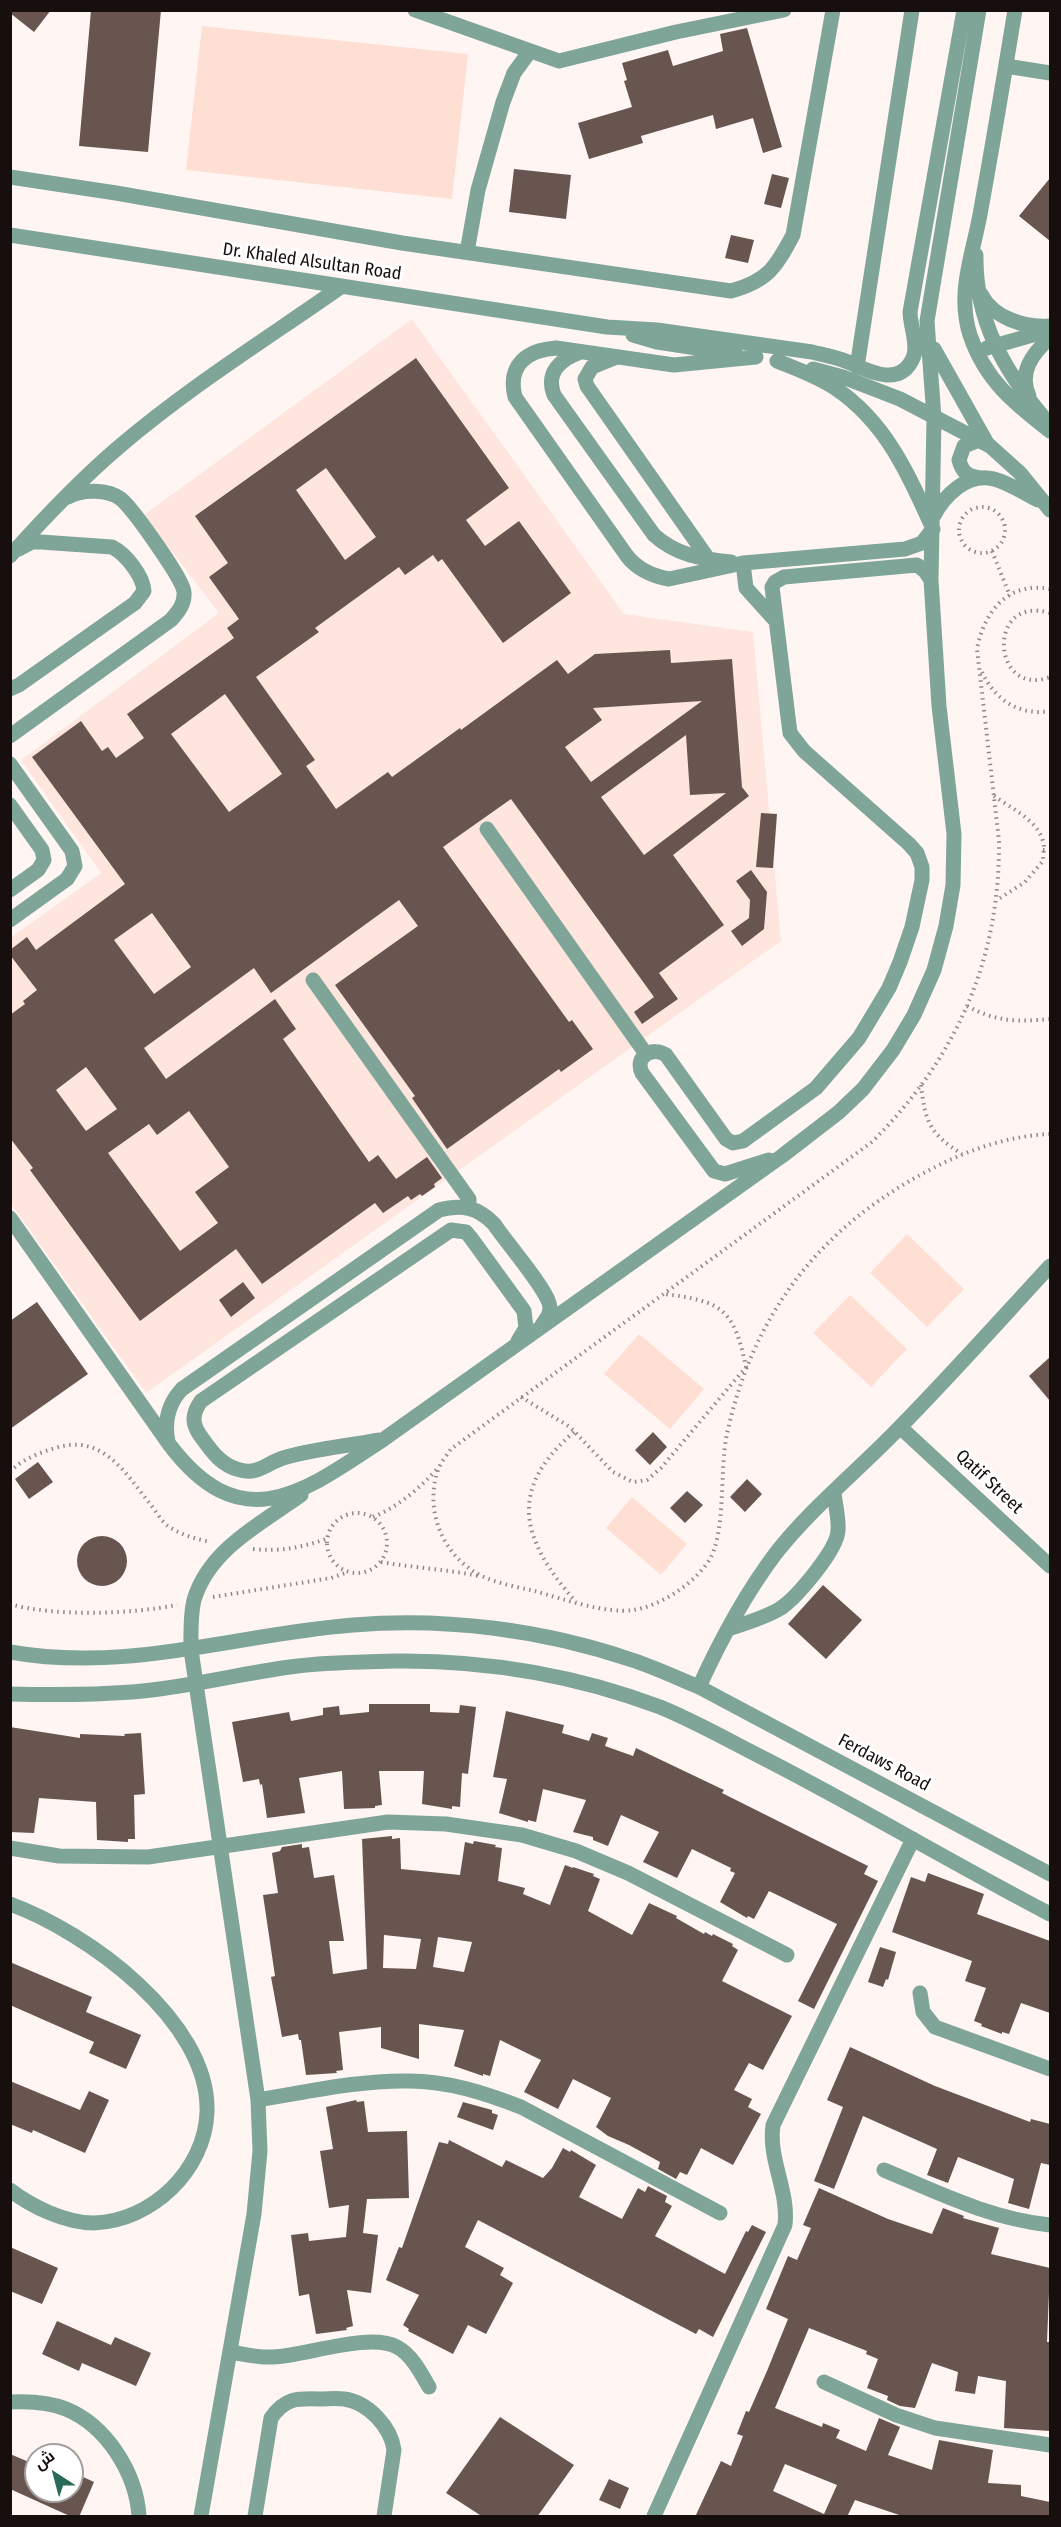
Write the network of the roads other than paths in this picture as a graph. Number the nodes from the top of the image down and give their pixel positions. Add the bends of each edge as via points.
1 (415, 10) edge
2 (784, 10) edge
3 (833, 10) edge
4 (912, 10) edge
5 (964, 10) edge
6 (979, 10) edge
7 (1015, 10) edge
8 (530, 51) junction
9 (1006, 66) junction
10 (1050, 73) edge
11 (10, 177) edge
12 (10, 235) edge
13 (977, 237) junction
14 (467, 252) junction
15 (342, 286) junction
16 (978, 288) junction
17 (607, 327) junction
18 (1050, 328) edge
19 (970, 336) junction
20 (930, 338) junction
21 (1050, 338) edge
22 (996, 347) junction
23 (581, 352) junction
24 (617, 357) junction
25 (756, 357) junction
26 (777, 361) junction
27 (857, 367) junction
28 (1032, 404) junction
29 (934, 418) junction
30 (1050, 426) edge
31 (1050, 431) edge
32 (983, 442) junction
33 (985, 478) junction
34 (65, 498) junction
35 (1047, 506) edge
36 (933, 523) junction
37 (13, 553) edge
38 (710, 560) junction
39 (743, 563) junction
40 (931, 580) junction
41 (774, 619) junction
42 (10, 689) edge
43 (10, 736) edge
44 (10, 764) edge
45 (10, 805) edge
46 (487, 829) dead end
47 (10, 890) edge
48 (10, 920) edge
49 (313, 980) dead end
50 (646, 1054) junction
51 (782, 1156) junction
52 (469, 1208) junction
53 (10, 1218) edge
54 (1050, 1266) edge
55 (540, 1328) junction
56 (515, 1346) junction
57 (900, 1427) junction
58 (384, 1439) junction
59 (169, 1444) junction
60 (329, 1476) junction
61 (834, 1492) junction
62 (1050, 1566) edge
63 (728, 1629) junction
64 (191, 1650) junction
65 (10, 1652) edge
66 (196, 1682) junction
67 (699, 1687) junction
68 (10, 1694) edge
69 (913, 1839) junction
70 (222, 1847) junction
71 (10, 1848) edge
72 (1050, 1874) edge
73 (10, 1904) edge
74 (1050, 1914) edge
75 (787, 1956) dead end
76 (920, 1994) dead end
77 (1050, 2069) edge
78 (258, 2100) junction
79 (884, 2170) dead end
80 (10, 2190) edge
81 (720, 2213) dead end
82 (1050, 2225) edge
83 (231, 2352) junction
84 (824, 2382) dead end
85 (429, 2386) dead end
86 (10, 2402) edge
87 (1050, 2445) edge
88 (139, 2517) edge
89 (201, 2517) edge
90 (255, 2517) edge
91 (384, 2517) edge
92 (654, 2517) edge

1 - 8 street
2 - 8 street via 559,62
3 - 14 street via 793,235 777,265 753,285 731,291
4 - 27 street
5 - 27 street, Dr. Khaled Alsultan Road via 910,312 913,359 905,368 886,376
6 - 20 street via 928,308
7 - 9 street
8 - 14 street via 514,73 503,102 478,189
9 - 10 street
9 - 13 street
11 - 14 street
12 - 15 street, Dr. Khaled Alsultan Road
13 - 16 street
13 - 19 street via 964,292
15 - 17 street, Dr. Khaled Alsultan Road
15 - 34 street via 125,442
16 - 18 street via 990,306 1007,318
16 - 22 street
17 - 25 street, Dr. Khaled Alsultan Road via 657,342
17 - 27 street, Dr. Khaled Alsultan Road via 657,330 812,352
18 - 22 street
19 - 22 street via 985,348
19 - 31 street via 995,383 1013,403
20 - 29 street
20 - 32 street
21 - 28 street via 1032,358 1025,375
22 - 28 street
23 - 24 street
23 - 38 street via 567,357 554,370 554,395 654,535 672,550
23 - 39 street via 556,348 533,352 521,361 512,384 515,397 627,556 645,572 669,579
24 - 25 street via 674,365
24 - 38 street via 592,367 585,379 587,386
25 - 26 street, Dr. Khaled Alsultan Road
26 - 29 street, Dr. Khaled Alsultan Road via 843,377 900,399
26 - 36 street via 834,387 870,416 900,457
28 - 30 street
29 - 32 street, Dr. Khaled Alsultan Road
29 - 36 street
32 - 33 street via 964,446 959,460 964,472
32 - 35 street via 1020,473
33 - 35 street via 995,479
33 - 36 street via 961,485 950,493
34 - 37 street
34 - 43 street via 90,491 120,498 179,578 185,595 183,604 171,620
36 - 39 street via 922,543 905,549
36 - 40 street
37 - 42 street via 32,542 112,548 140,577 144,591 135,603
38 - 39 street
39 - 41 street via 746,588
40 - 41 street via 917,565 784,577 772,587
40 - 51 street via 939,706 954,834 954,885 946,926 934,970 914,1015 892,1050 863,1089
41 - 50 street via 786,721 795,742 917,853 922,880 912,927 889,988 845,1056 816,1089 743,1141 733,1143 726,1139 666,1055 657,1050
44 - 48 street via 72,851 75,866 67,879
45 - 47 street via 42,850 44,860 38,870
46 - 50 street
49 - 52 street via 469,1199
50 - 51 street via 640,1063 642,1073 714,1171 725,1174
51 - 55 street
52 - 55 street via 494,1224 545,1295 550,1305 549,1317
52 - 59 street via 438,1210 195,1379 169,1408
53 - 59 street
54 - 57 street
55 - 56 street
56 - 58 street
56 - 58 street via 526,1328 524,1311 466,1232 451,1230 201,1401 194,1416 198,1433 217,1458 239,1470 261,1470 281,1459
57 - 61 street
57 - 62 street, Qatif Street
58 - 60 street
59 - 60 street via 191,1472 215,1489 252,1501 294,1494
60 - 64 street via 227,1548 204,1576 194,1600
61 - 63 street via 777,1552
61 - 63 street via 838,1530 836,1544 828,1556 783,1606
63 - 67 street
64 - 65 street, Ferdaws Road via 132,1658 74,1659
64 - 66 street
64 - 67 street, Ferdaws Road via 354,1625 475,1626 567,1641 632,1660
66 - 68 street via 135,1692
66 - 69 street via 292,1666 395,1661 471,1663 541,1673 662,1708
66 - 70 street
67 - 72 street, Ferdaws Road
69 - 74 street
69 - 92 street via 772,2125 771,2140 787,2207 785,2225
70 - 71 street via 110,1858 59,1856
70 - 75 street via 388,1822 446,1824 522,1835 576,1851 628,1874
70 - 78 street
73 - 80 street via 46,1918 82,1941 147,1992 191,2048 203,2083 207,2112 191,2167 172,2189 146,2208 120,2219 93,2223 64,2217 38,2208
76 - 77 street via 923,2012 935,2027
78 - 81 street via 410,2080 490,2095 521,2107
78 - 83 street via 260,2151 254,2214
79 - 82 street via 981,2211
83 - 85 street via 272,2357 382,2343 397,2347 410,2357
83 - 89 street
84 - 87 street via 935,2428
86 - 88 street via 66,2409 89,2422 122,2462 135,2487
90 - 91 street via 271,2418 279,2407 301,2398 346,2399 370,2411 387,2430 394,2450

